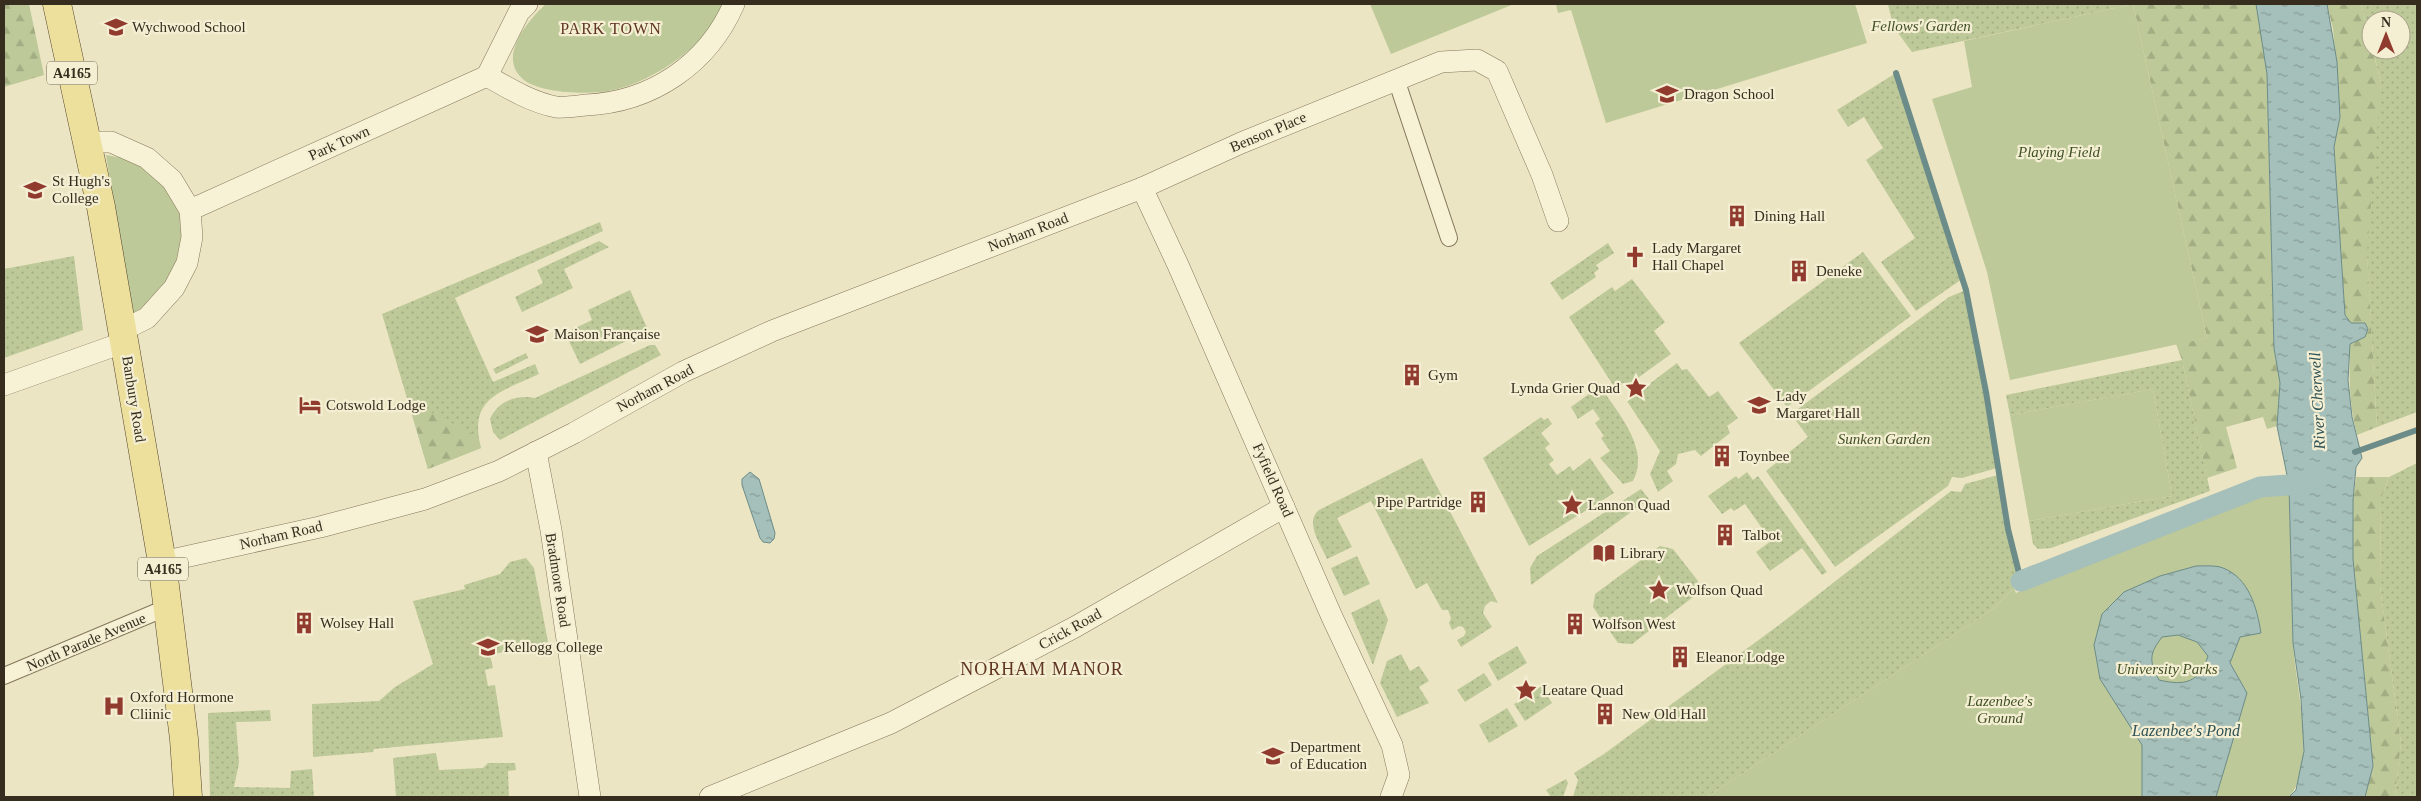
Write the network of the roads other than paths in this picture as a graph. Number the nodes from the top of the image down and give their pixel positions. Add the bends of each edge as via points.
1 (57, 4) edge
2 (528, 4) edge
3 (734, 4) edge
4 (487, 76) junction
5 (1396, 79) junction
6 (88, 142) junction
7 (1142, 188) junction
8 (190, 210) junction
9 (1558, 221) dead end
10 (1449, 238) dead end
11 (124, 336) junction
12 (4, 385) edge
13 (536, 452) junction
14 (1284, 507) junction
15 (162, 562) junction
16 (168, 608) junction
17 (4, 676) edge
18 (188, 797) edge
19 (590, 797) edge
20 (710, 797) edge
21 (1391, 797) edge

1 - 6 main road, Banbury Road / A4165
2 - 4 street via 519,12
3 - 4 street via 725,26 686,69 653,90 611,104 557,107 518,94
4 - 8 street, Park Town
5 - 7 street, Benson Place
5 - 9 street, Benson Place via 1441,62 1458,60 1477,60 1496,71
5 - 10 street
6 - 8 street via 111,142 147,158 172,180
6 - 11 main road, Banbury Road / A4165
7 - 13 street, Norham Road via 772,331 683,372
7 - 14 street, Fyfield Road
8 - 11 street via 192,237 187,263 174,288 147,318
11 - 12 street
11 - 15 main road, Banbury Road / A4165
13 - 15 street, Norham Road via 499,471 425,499 320,527
13 - 19 street, Bradmore Road via 551,530
14 - 20 street, Crick Road via 1075,627 891,723
14 - 21 street, Fyfield Road via 1392,745 1399,775
15 - 16 main road, Banbury Road / A4165
16 - 17 street, North Parade Avenue
16 - 18 main road, Banbury Road / A4165

